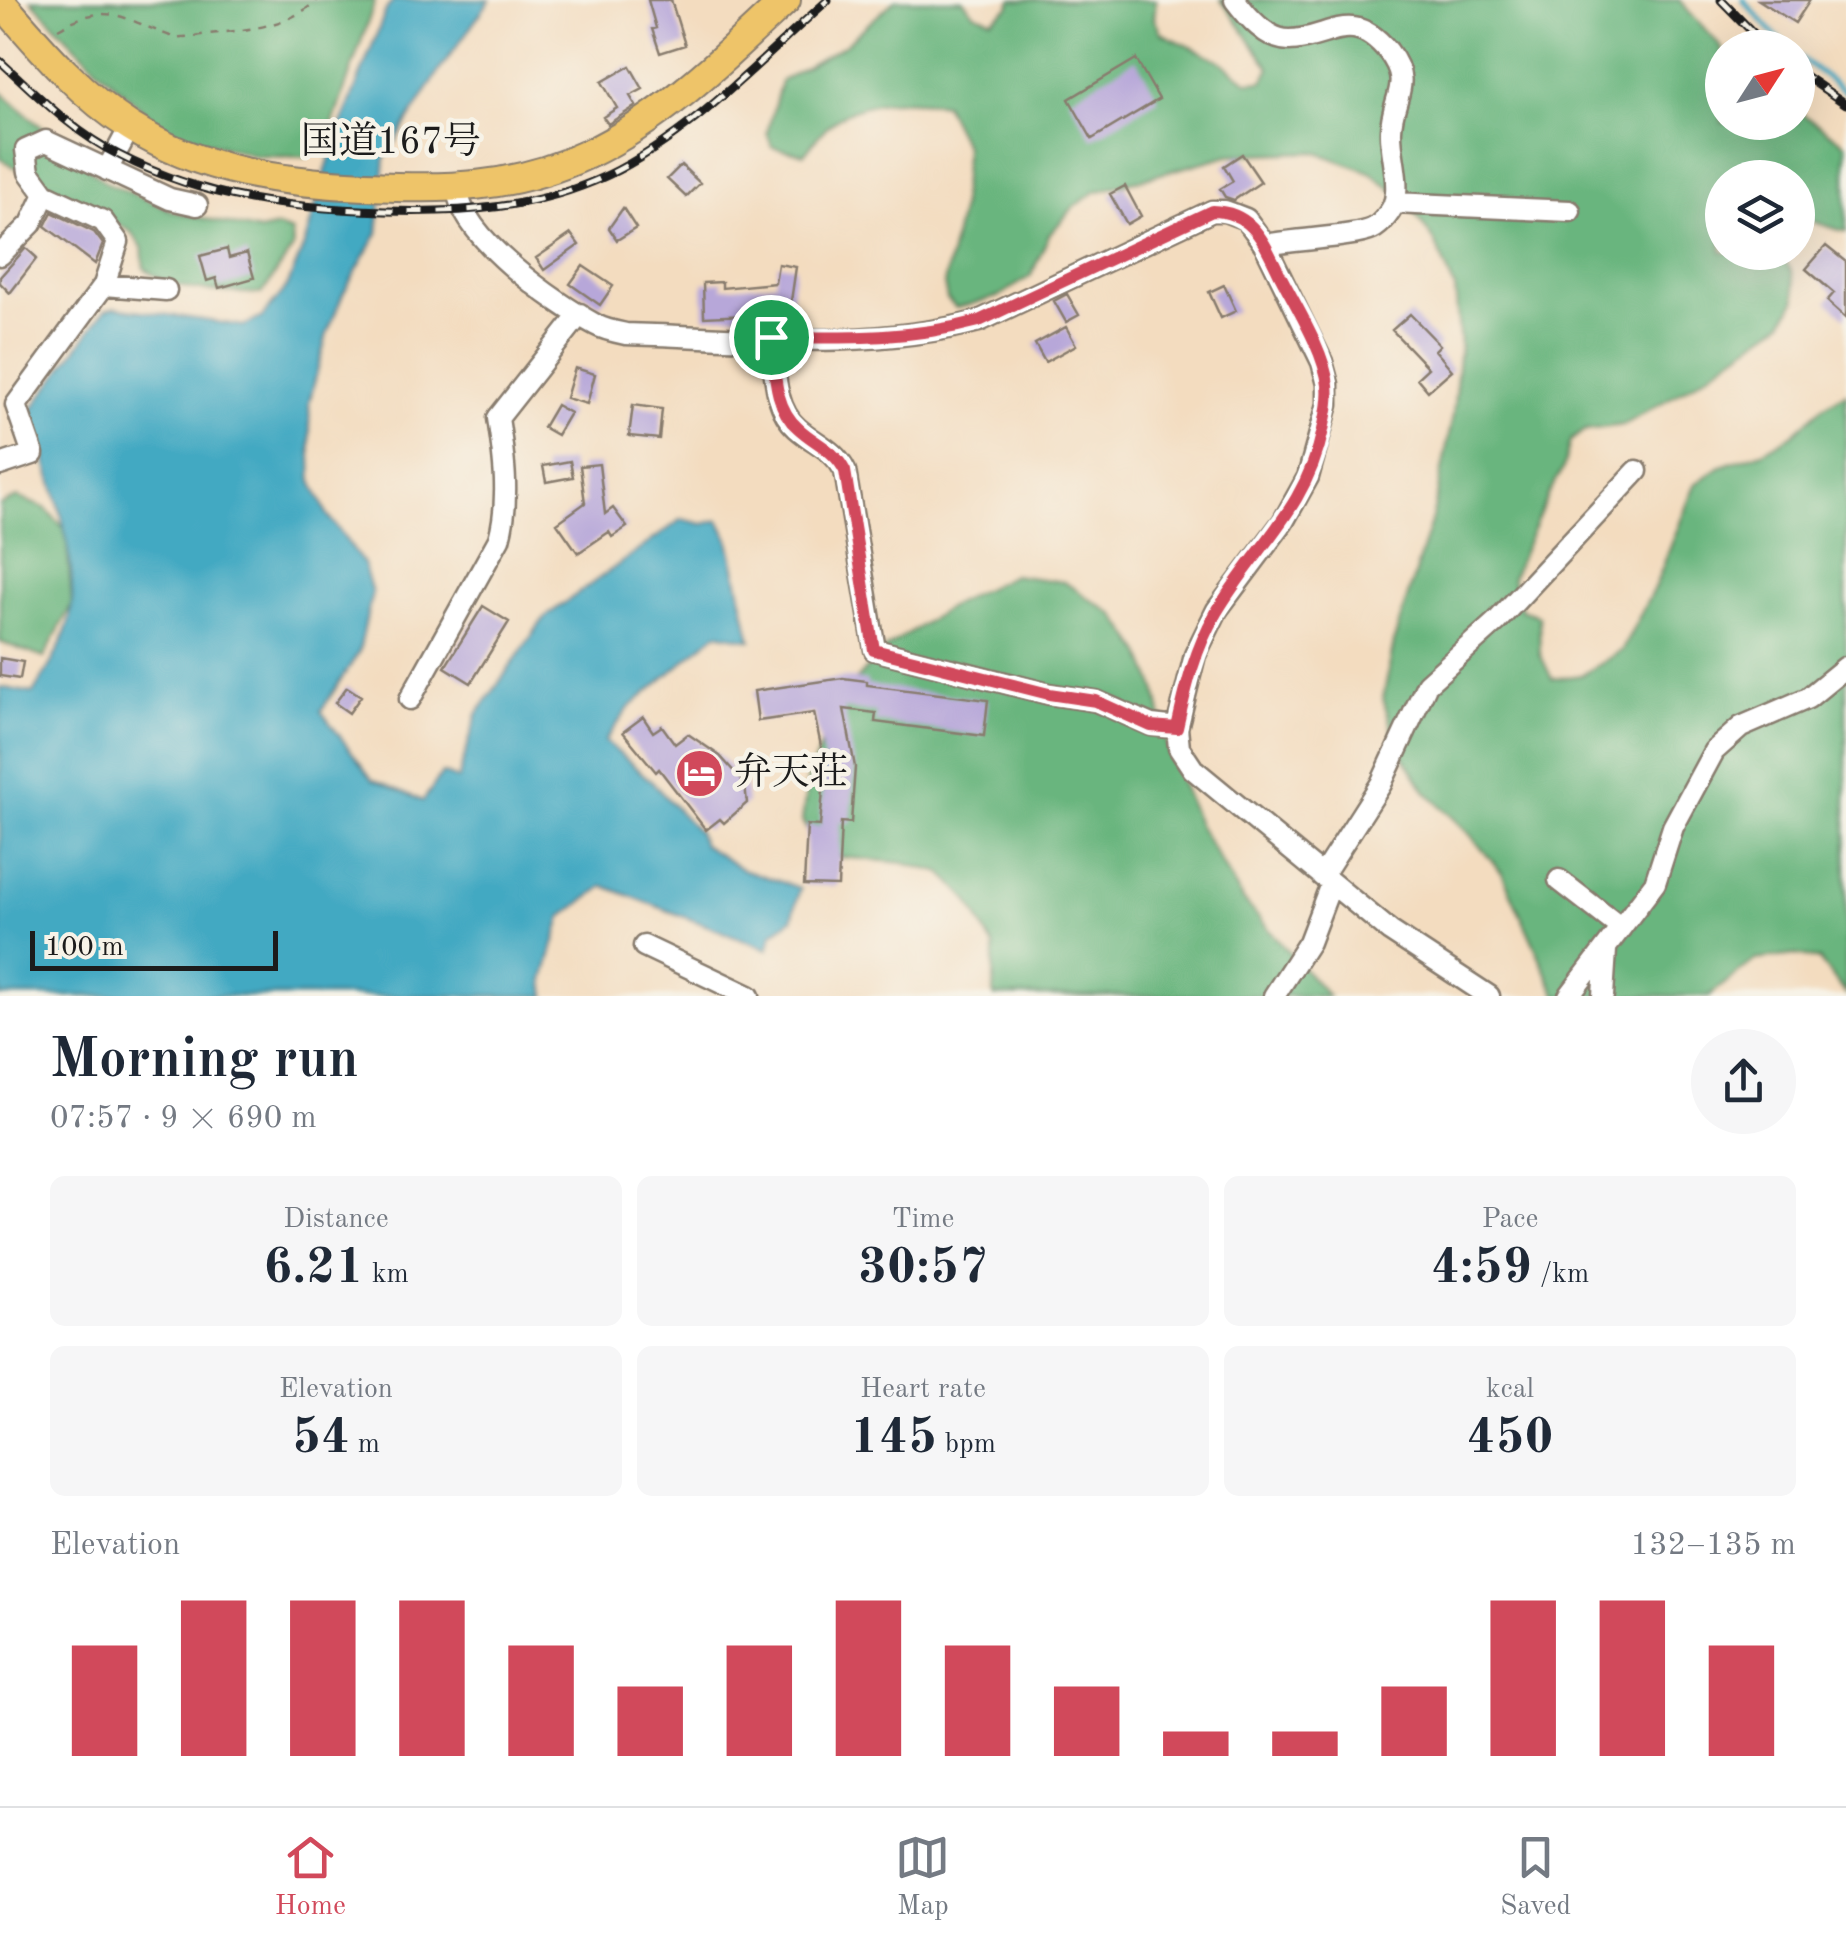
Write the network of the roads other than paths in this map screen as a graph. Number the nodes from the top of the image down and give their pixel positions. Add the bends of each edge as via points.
1 (0, 0) edge
2 (786, 0) edge
3 (1235, 0) edge
4 (130, 127) junction
5 (108, 170) junction
6 (457, 189) junction
7 (45, 194) junction
8 (1394, 203) junction
9 (198, 205) dead end
10 (1570, 211) dead end
11 (1265, 244) junction
12 (0, 255) edge
13 (104, 285) junction
14 (166, 290) dead end
15 (580, 314) junction
16 (771, 337) junction
17 (0, 465) edge
18 (1638, 471) dead end
19 (1846, 667) edge
20 (410, 699) dead end
21 (1177, 728) junction
22 (1326, 880) junction
23 (1560, 880) dead end
24 (1621, 928) junction
25 (644, 946) dead end
26 (1606, 948) junction
27 (749, 996) edge
28 (1274, 996) edge
29 (1489, 996) edge
30 (1570, 996) edge
31 (1602, 996) edge

1 - 4 highway, 国道167号 via 87,94
2 - 6 highway, 国道167号 via 644,122 534,175
3 - 8 street via 1278,38 1356,28 1388,51 1403,88 1391,128
4 - 5 street
4 - 6 highway, 国道167号 via 186,157 247,174
5 - 7 street via 46,140 26,150 29,172
5 - 9 street
6 - 15 street via 465,212 514,269
7 - 12 street via 31,224
7 - 13 street via 103,220 118,242
8 - 10 street
8 - 11 street via 1370,231
11 - 16 street via 1246,219 1212,211 979,321 886,339
11 - 21 street via 1322,362 1328,404 1308,477 1195,655
13 - 14 street
13 - 17 street via 16,405 33,454
15 - 16 street via 599,328 626,334
15 - 20 street via 498,418 504,458 499,539
16 - 21 street via 780,406 845,471 874,650 1096,701 1151,726
18 - 22 street via 1497,621 1427,684 1382,784
19 - 24 street via 1808,698 1742,728 1714,751 1673,827 1655,883
21 - 22 street via 1179,748 1193,770
22 - 28 street via 1309,942
22 - 29 street
23 - 24 street
24 - 26 street
25 - 27 street
26 - 30 street
26 - 31 street

